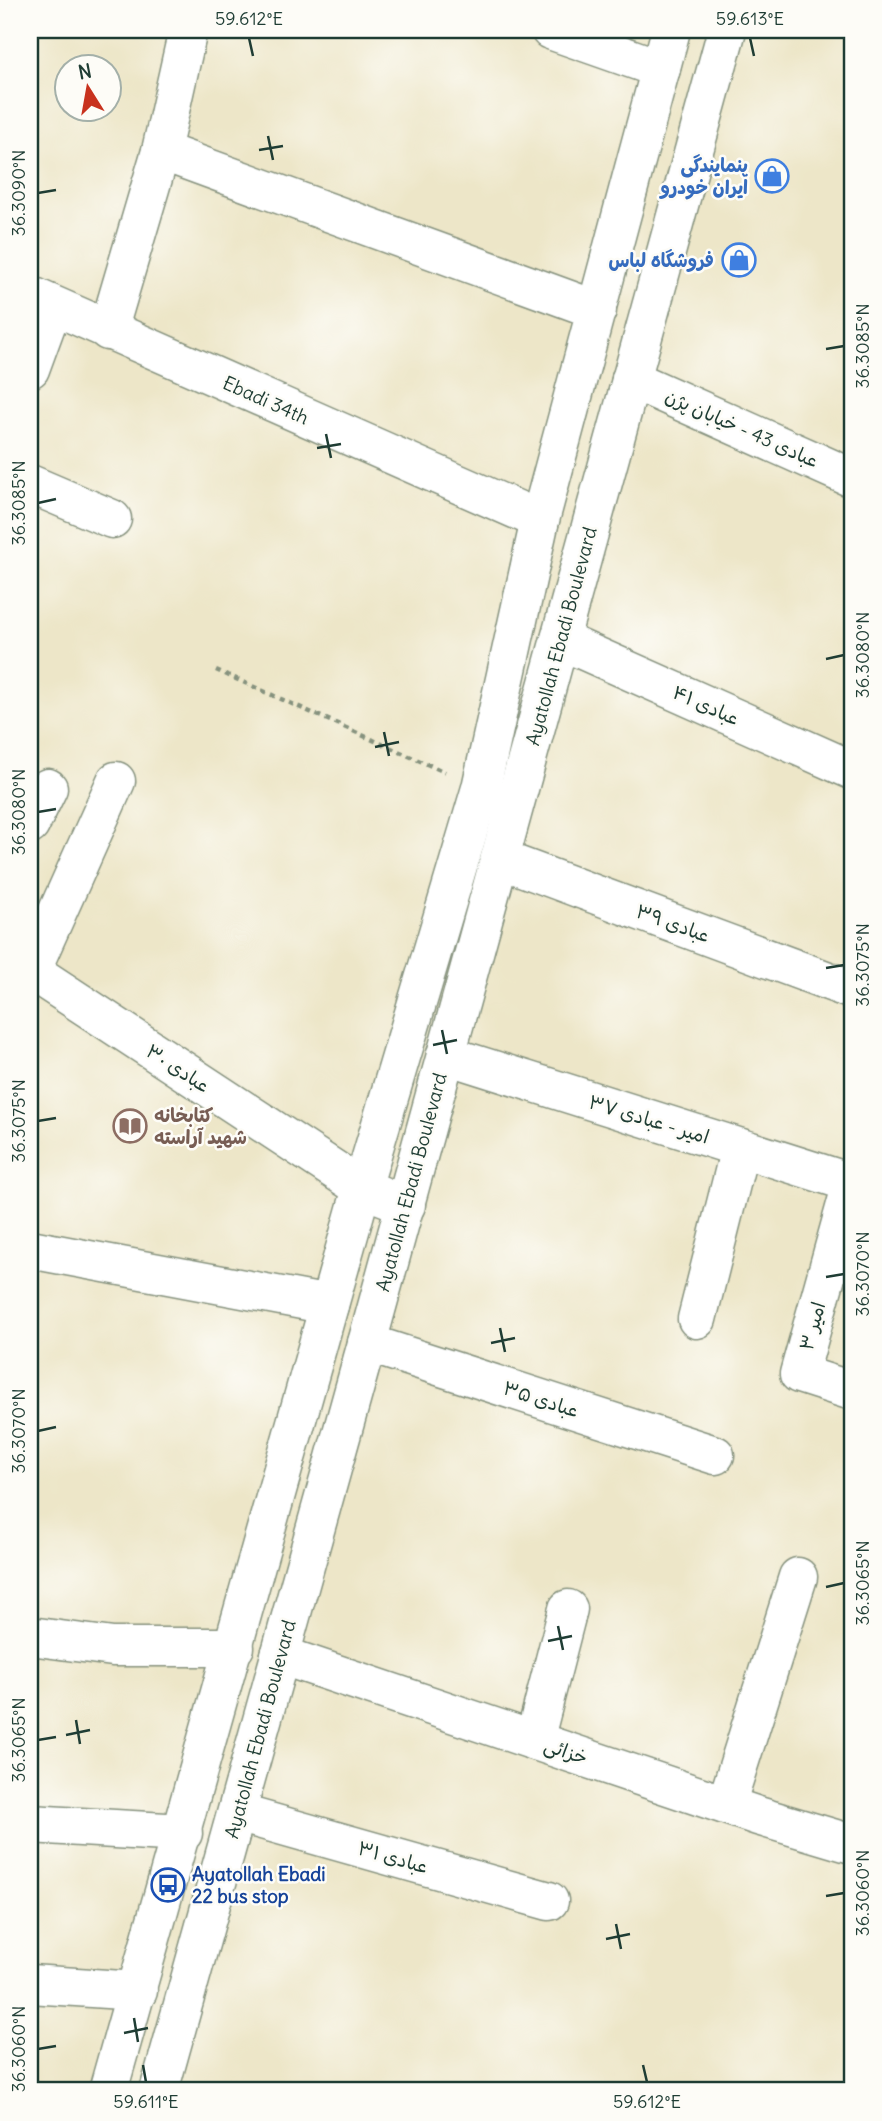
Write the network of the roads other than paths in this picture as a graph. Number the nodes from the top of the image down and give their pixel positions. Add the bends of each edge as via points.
1 (188, 30) edge
2 (550, 30) edge
3 (671, 30) edge
4 (727, 30) edge
5 (661, 69) junction
6 (161, 152) junction
7 (41, 300) edge
8 (597, 310) junction
9 (108, 331) junction
10 (30, 369) edge
11 (631, 379) junction
12 (852, 478) edge
13 (30, 484) edge
14 (112, 519) dead end
15 (540, 520) junction
16 (560, 640) junction
17 (852, 770) edge
18 (116, 781) dead end
19 (48, 788) dead end
20 (30, 825) edge
21 (500, 859) junction
22 (30, 971) edge
23 (847, 988) dead end
24 (446, 1055) junction
25 (740, 1148) junction
26 (852, 1183) edge
27 (362, 1188) junction
28 (405, 1205) junction
29 (30, 1249) edge
30 (330, 1305) junction
31 (697, 1319) dead end
32 (367, 1343) junction
33 (852, 1391) edge
34 (715, 1455) dead end
35 (798, 1577) dead end
36 (568, 1609) dead end
37 (30, 1636) edge
38 (235, 1647) junction
39 (280, 1655) junction
40 (534, 1741) junction
41 (726, 1805) junction
42 (237, 1813) junction
43 (30, 1824) edge
44 (183, 1833) junction
45 (852, 1844) edge
46 (549, 1901) dead end
47 (30, 1984) edge
48 (138, 1991) junction
49 (108, 2091) edge
50 (159, 2091) edge

1 - 6 street
2 - 5 street
3 - 5 street
4 - 11 street, Ayatollah Ebadi Boulevard
5 - 8 street
6 - 8 street
6 - 9 street
7 - 9 street, Ebadi 34th
7 - 10 street
8 - 15 street
9 - 15 street, Ebadi 34th
11 - 12 street, عبادی 43 - خیابان پژن
11 - 16 street, Ayatollah Ebadi Boulevard
13 - 14 street
15 - 27 street via 481,788
16 - 17 street, عبادی ۴۱
16 - 21 street, Ayatollah Ebadi Boulevard
18 - 22 street
19 - 20 street
21 - 23 street, عبادی ۳۹
21 - 24 street, Ayatollah Ebadi Boulevard
22 - 27 street, عبادی ۳۰
24 - 25 street, امیر - عبادی ۳۷
24 - 28 street, Ayatollah Ebadi Boulevard
25 - 26 street, امیر - عبادی ۳۷
25 - 31 street
26 - 33 street, امیر ۳ via 799,1374
27 - 28 street, عبادی ۳۰
27 - 30 street
28 - 32 street, Ayatollah Ebadi Boulevard
29 - 30 street
30 - 38 street
32 - 34 street, عبادی ۳۵
32 - 39 street, Ayatollah Ebadi Boulevard
35 - 41 street
36 - 40 street
37 - 38 street via 113,1647
38 - 44 street
39 - 40 street, خزائی
39 - 42 street, Ayatollah Ebadi Boulevard
40 - 41 street, خزائی
41 - 45 street, خزائی
42 - 46 street, عبادی ۳۱
42 - 50 street, Ayatollah Ebadi Boulevard
43 - 44 street
44 - 48 street
47 - 48 street
48 - 49 street

